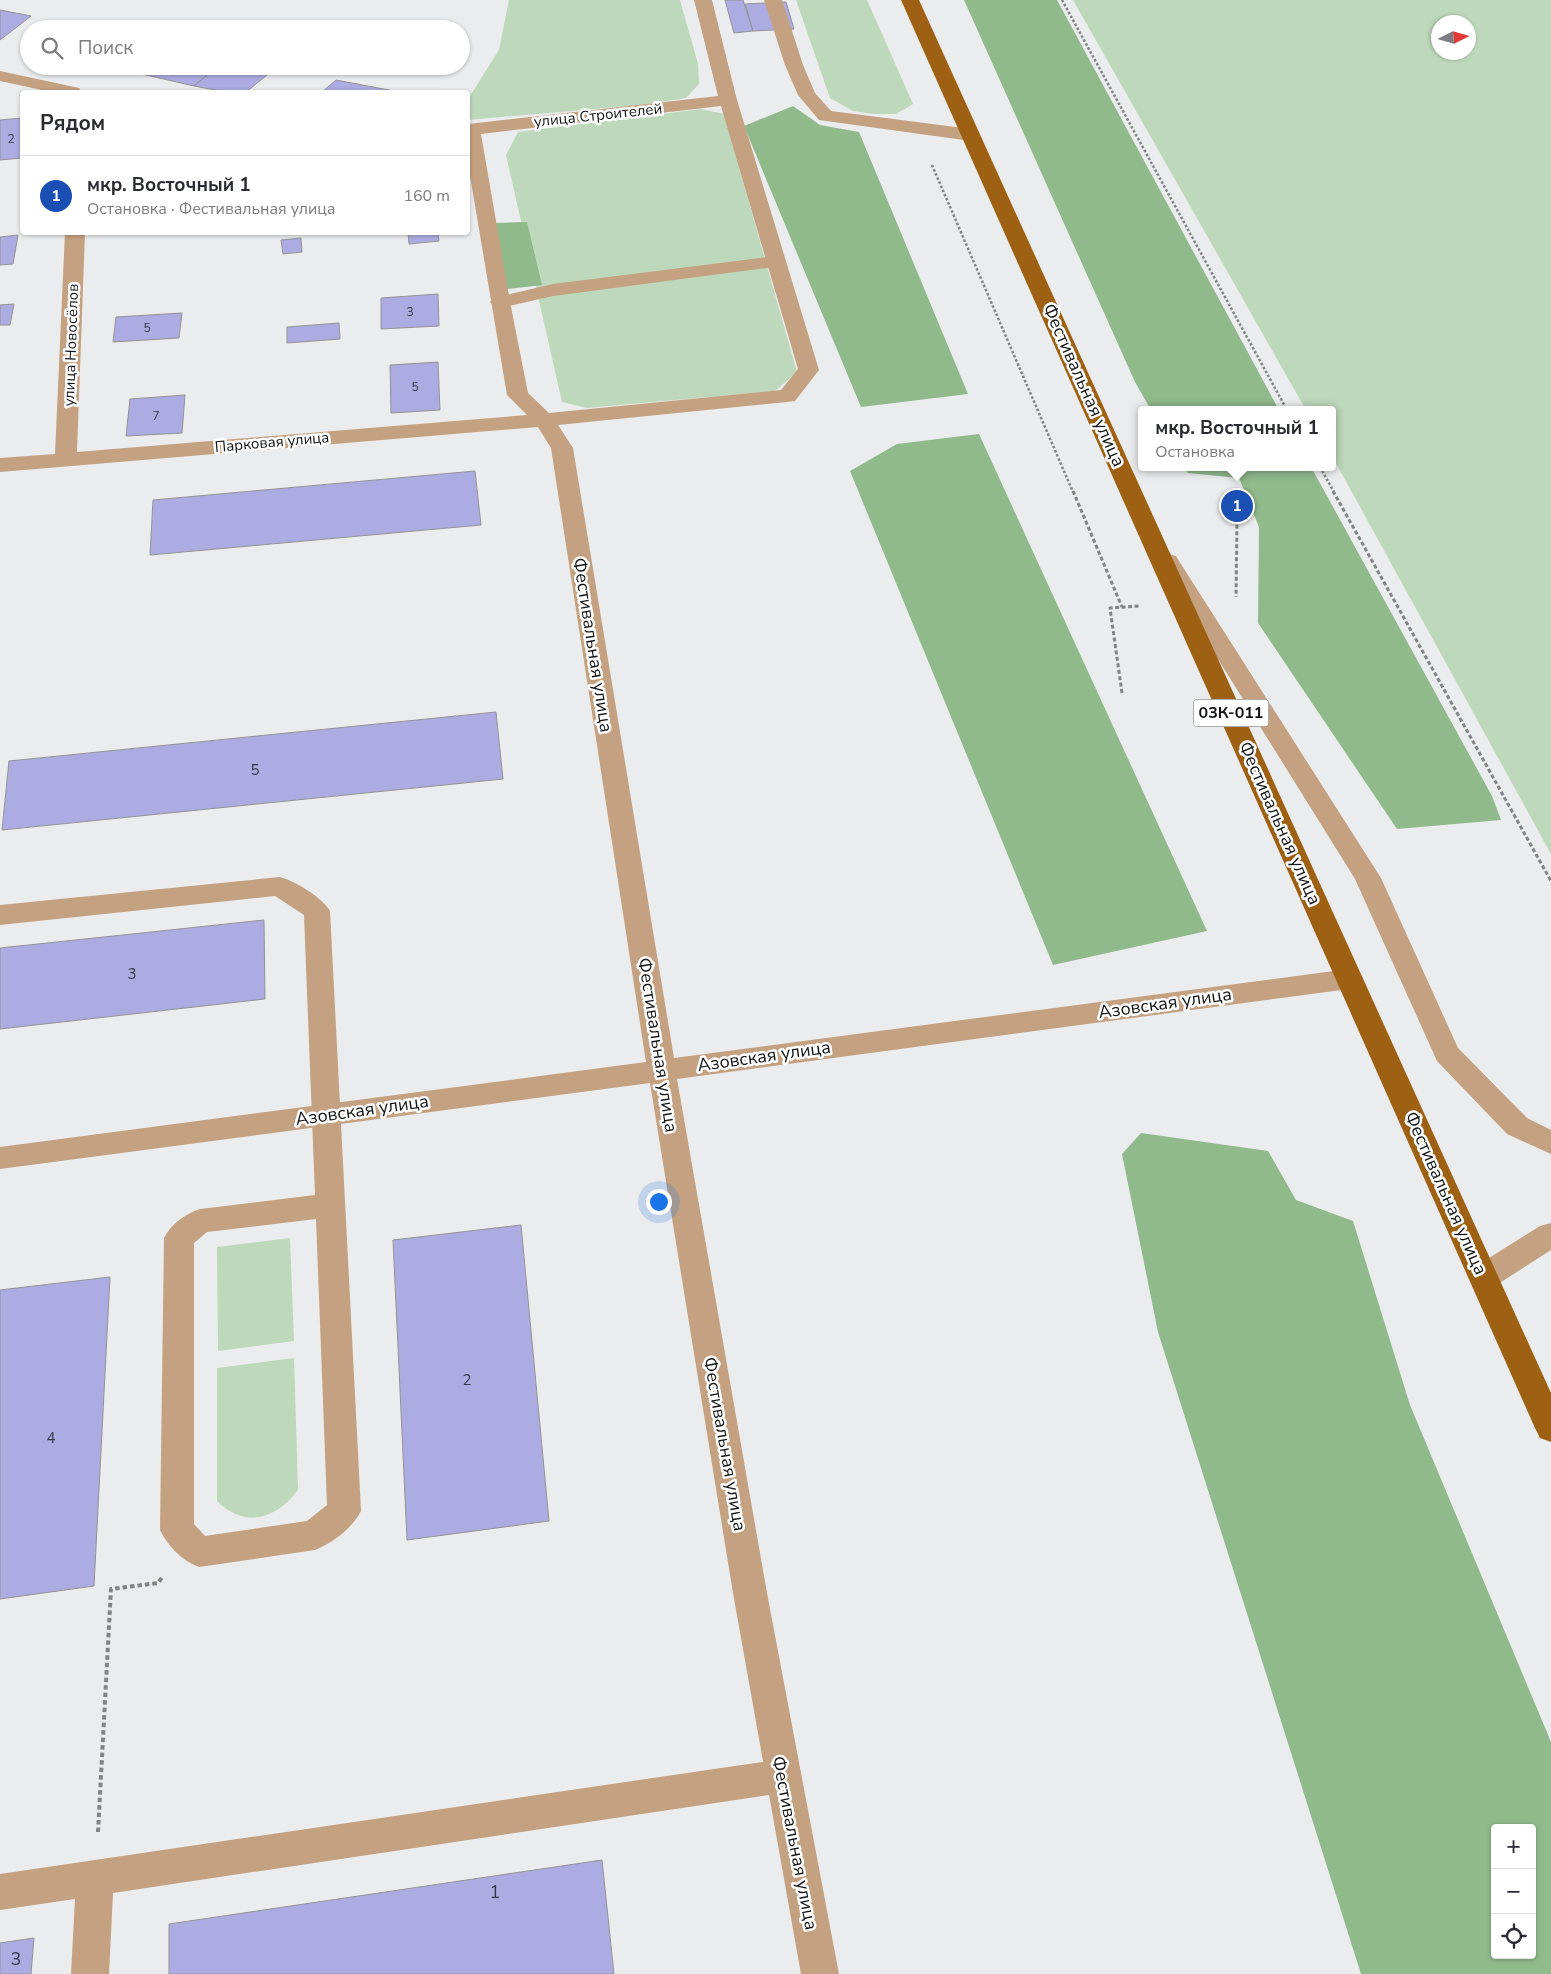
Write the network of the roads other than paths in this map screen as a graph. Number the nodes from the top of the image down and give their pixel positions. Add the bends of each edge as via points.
1 (703, 0) edge
2 (773, 0) edge
3 (910, 0) edge
4 (0, 76) edge
5 (65, 90) edge
6 (728, 100) junction
7 (470, 130) edge
8 (971, 135) junction
9 (470, 136) edge
10 (75, 235) edge
11 (775, 262) junction
12 (500, 302) junction
13 (544, 420) junction
14 (66, 458) junction
15 (0, 465) edge
16 (1150, 532) junction
17 (0, 915) edge
18 (1349, 979) junction
19 (662, 1070) junction
20 (326, 1115) junction
21 (1551, 1143) edge
22 (0, 1158) edge
23 (330, 1204) junction
24 (1551, 1235) edge
25 (1484, 1277) junction
26 (1551, 1428) edge
27 (782, 1776) junction
28 (96, 1878) junction
29 (0, 1892) edge
30 (90, 1974) edge
31 (820, 1974) edge

1 - 6 street
2 - 8 street via 807,95 825,116
3 - 8 main road, Фестивальная улица / 03К-011
4 - 5 street
6 - 7 street, улица Строителей
6 - 11 street
8 - 16 main road, Фестивальная улица / 03К-011
9 - 12 street, Фестивальная улица
10 - 14 street, улица Новосёлов
11 - 12 street via 553,290
11 - 13 street, Парковая улица via 809,370 787,396
12 - 13 street, Фестивальная улица via 518,395
13 - 14 street, Парковая улица
13 - 19 street, Фестивальная улица via 562,448
14 - 15 street, Парковая улица
16 - 18 main road, Фестивальная улица / 03К-011
16 - 21 street via 1368,878 1447,1054 1517,1126
17 - 20 street via 280,886 317,911
18 - 19 street, Азовская улица
18 - 25 main road, Фестивальная улица / 03К-011
19 - 20 street, Азовская улица
19 - 27 street, Фестивальная улица
20 - 22 street, Азовская улица
20 - 23 street
23 - 23 street via 344,1510 315,1535 198,1552 178,1530 179,1238 200,1221
24 - 25 street
25 - 26 main road, Фестивальная улица / 03К-011
27 - 28 street
27 - 31 street, Фестивальная улица
28 - 29 street
28 - 30 street

